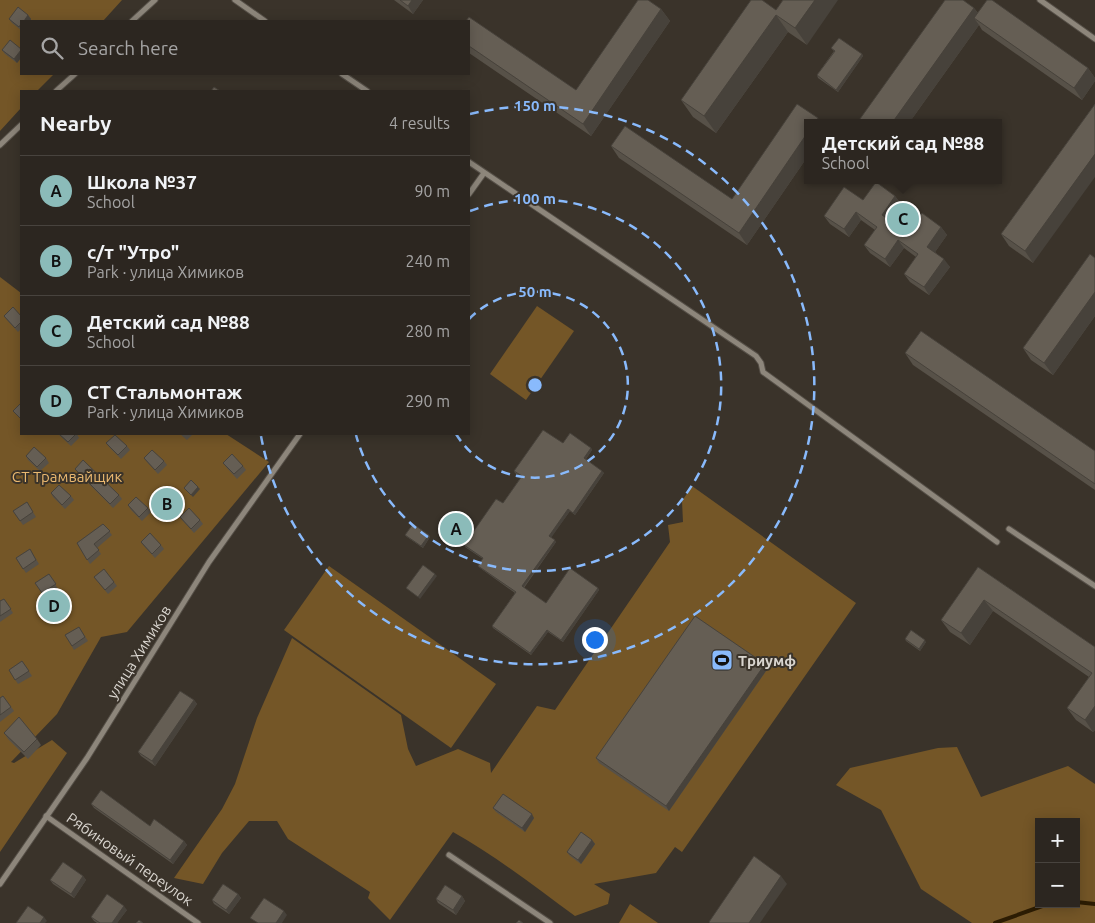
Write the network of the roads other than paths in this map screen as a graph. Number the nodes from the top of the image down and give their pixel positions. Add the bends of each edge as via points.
1 (155, 0) edge
2 (235, 0) edge
3 (1040, 0) edge
4 (133, 20) edge
5 (264, 20) edge
6 (1095, 39) edge
7 (73, 75) edge
8 (343, 75) edge
9 (57, 90) edge
10 (366, 90) edge
11 (20, 126) edge
12 (0, 145) edge
13 (470, 163) edge
14 (484, 173) junction
15 (470, 193) edge
16 (299, 435) edge
17 (1009, 529) dead end
18 (997, 542) dead end
19 (1095, 586) edge
20 (46, 816) junction
21 (449, 855) dead end
22 (0, 884) edge
23 (198, 923) edge
24 (550, 923) edge

1 - 4 street
2 - 5 street
3 - 6 street
7 - 9 street
8 - 10 street
11 - 12 street
13 - 14 street
14 - 15 street
14 - 18 street via 756,356 762,363 763,372
16 - 20 street, улица Химиков via 209,562 135,682
17 - 19 street
20 - 22 street, улица Химиков
20 - 23 street, Рябиновый переулок
21 - 24 street

